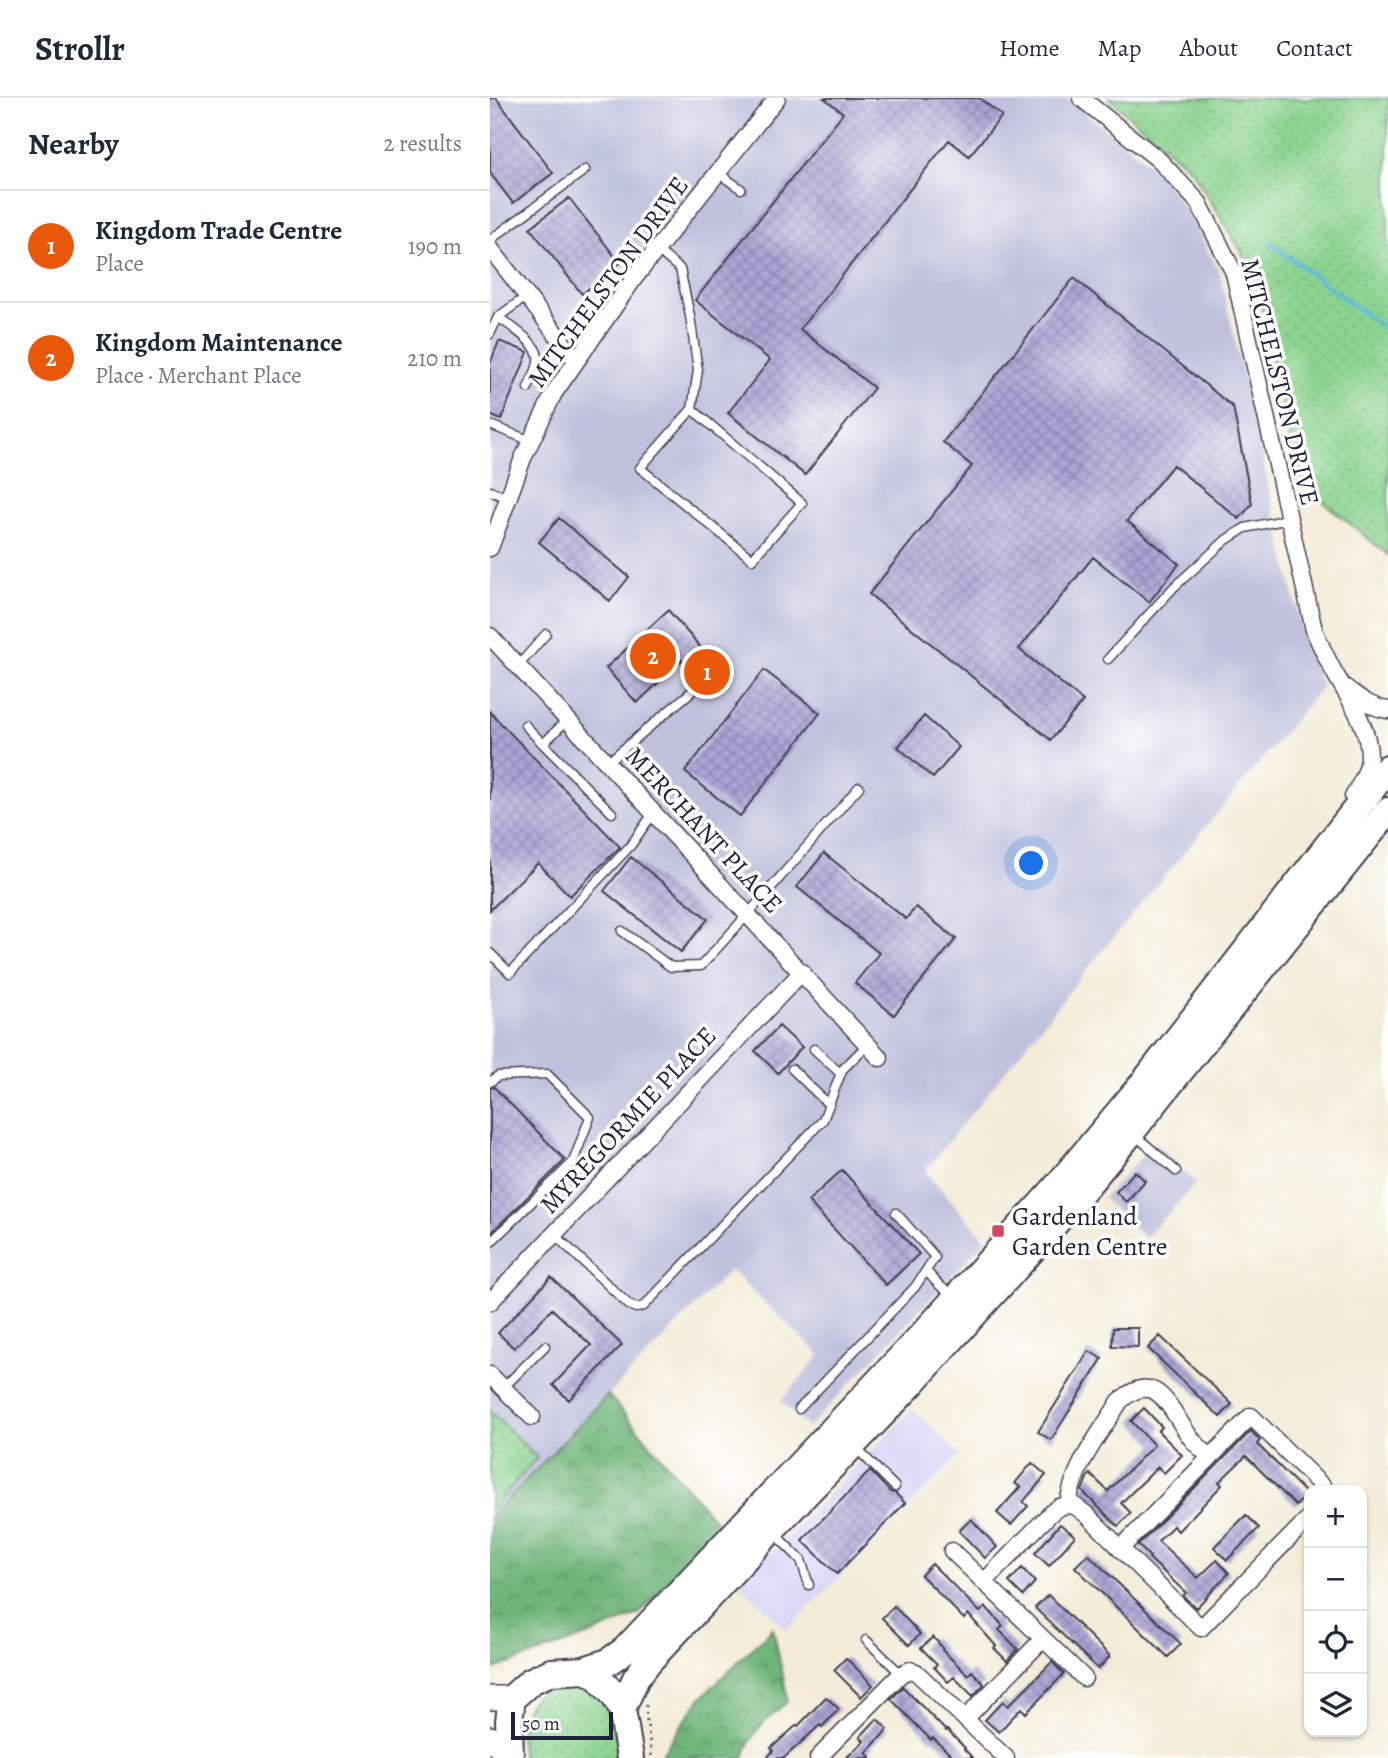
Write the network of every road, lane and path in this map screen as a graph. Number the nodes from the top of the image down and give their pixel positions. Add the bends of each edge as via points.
1 (777, 98) edge
2 (1082, 98) edge
3 (585, 170) dead end
4 (718, 173) junction
5 (741, 189) dead end
6 (490, 240) edge
7 (490, 248) edge
8 (657, 250) junction
9 (527, 296) junction
10 (498, 317) junction
11 (490, 334) edge
12 (576, 360) junction
13 (528, 388) dead end
14 (692, 408) junction
15 (490, 425) edge
16 (531, 441) junction
17 (490, 491) edge
18 (508, 498) junction
19 (1289, 519) junction
20 (490, 548) edge
21 (546, 634) dead end
22 (490, 636) edge
23 (1108, 659) dead end
24 (519, 665) junction
25 (1341, 684) junction
26 (691, 692) dead end
27 (1388, 710) edge
28 (568, 719) junction
29 (525, 725) dead end
30 (543, 744) junction
31 (608, 762) junction
32 (1388, 768) edge
33 (859, 787) dead end
34 (1388, 811) edge
35 (654, 812) junction
36 (612, 813) dead end
37 (1311, 869) junction
38 (748, 914) junction
39 (622, 931) dead end
40 (490, 953) edge
41 (802, 972) junction
42 (868, 1044) junction
43 (814, 1049) dead end
44 (880, 1058) dead end
45 (792, 1069) dead end
46 (841, 1074) junction
47 (490, 1082) edge
48 (829, 1105) junction
49 (1132, 1132) junction
50 (1176, 1171) dead end
51 (896, 1213) dead end
52 (554, 1234) junction
53 (490, 1243) edge
54 (927, 1272) junction
55 (951, 1291) junction
56 (490, 1302) edge
57 (545, 1346) dead end
58 (490, 1375) edge
59 (503, 1388) junction
60 (799, 1409) dead end
61 (532, 1416) dead end
62 (853, 1444) junction
63 (1210, 1457) junction
64 (1321, 1485) edge
65 (895, 1487) dead end
66 (1068, 1505) junction
67 (1304, 1523) edge
68 (771, 1530) junction
69 (1119, 1549) junction
70 (952, 1551) dead end
71 (985, 1581) junction
72 (809, 1585) dead end
73 (1043, 1639) junction
74 (866, 1640) dead end
75 (584, 1670) junction
76 (901, 1674) junction
77 (1084, 1678) dead end
78 (501, 1698) edge
79 (622, 1709) junction
80 (965, 1719) junction
81 (490, 1738) edge
82 (510, 1758) edge
83 (630, 1758) edge
84 (818, 1758) edge
85 (1006, 1758) edge

1 - 4 street, MITCHELSTON DRIVE
2 - 19 street, MITCHELSTON DRIVE via 1159,160 1199,203 1234,272
3 - 6 lane
4 - 5 lane
4 - 8 street, MITCHELSTON DRIVE
7 - 9 street
8 - 12 street, MITCHELSTON DRIVE
8 - 14 lane via 680,269 698,370
9 - 10 lane
9 - 12 street
10 - 11 lane
10 - 13 lane via 536,350 537,365
12 - 16 street, MITCHELSTON DRIVE
14 - 14 lane via 802,503 752,559 640,468
15 - 16 lane
16 - 18 street, MITCHELSTON DRIVE
17 - 18 lane
18 - 20 street, MITCHELSTON DRIVE
19 - 23 lane via 1245,528 1226,540 1174,587
19 - 25 street, MITCHELSTON DRIVE via 1314,630
21 - 24 lane
22 - 24 street, MERCHANT PLACE
24 - 28 street, MERCHANT PLACE
25 - 27 street via 1377,708
25 - 37 street, MITCHELSTON DRIVE via 1363,726 1369,757 1365,776
26 - 31 lane
28 - 30 lane
28 - 31 street, MERCHANT PLACE
29 - 30 lane
30 - 36 lane
31 - 35 street, MERCHANT PLACE
32 - 37 main road
33 - 38 lane
34 - 49 main road
35 - 38 street, MERCHANT PLACE
35 - 40 lane via 631,845 510,973
37 - 55 main road via 1053,1191
38 - 39 lane via 701,966 671,967
38 - 41 street, MERCHANT PLACE
41 - 42 street, MERCHANT PLACE
41 - 52 street, MYREGORMIE PLACE
42 - 44 street, MERCHANT PLACE
42 - 46 lane
43 - 46 lane
45 - 48 lane
46 - 48 lane
47 - 53 lane via 498,1076 547,1074 590,1116 573,1162
48 - 52 lane via 823,1120 644,1306 629,1305
49 - 50 lane
49 - 62 main road via 1040,1241
51 - 54 lane via 936,1257
52 - 56 street, MYREGORMIE PLACE
54 - 55 lane
54 - 60 lane
55 - 75 main road via 625,1650
57 - 59 lane
58 - 59 street
59 - 61 street
62 - 65 lane
62 - 68 main road
63 - 64 street via 1251,1416
63 - 66 street via 1167,1402 1151,1389 1141,1388 1120,1401 1079,1468
63 - 69 street
66 - 69 street via 1087,1515
66 - 71 street via 1051,1513
67 - 69 street via 1201,1628
68 - 72 lane via 801,1560
68 - 79 main road via 648,1662
70 - 71 street
71 - 73 street
73 - 77 street
73 - 80 street
74 - 76 lane
75 - 78 main road via 551,1672
75 - 79 main road via 596,1675
76 - 80 street via 916,1672
76 - 84 street
78 - 82 main road via 509,1721
79 - 83 main road
80 - 85 street
81 - 82 main road

